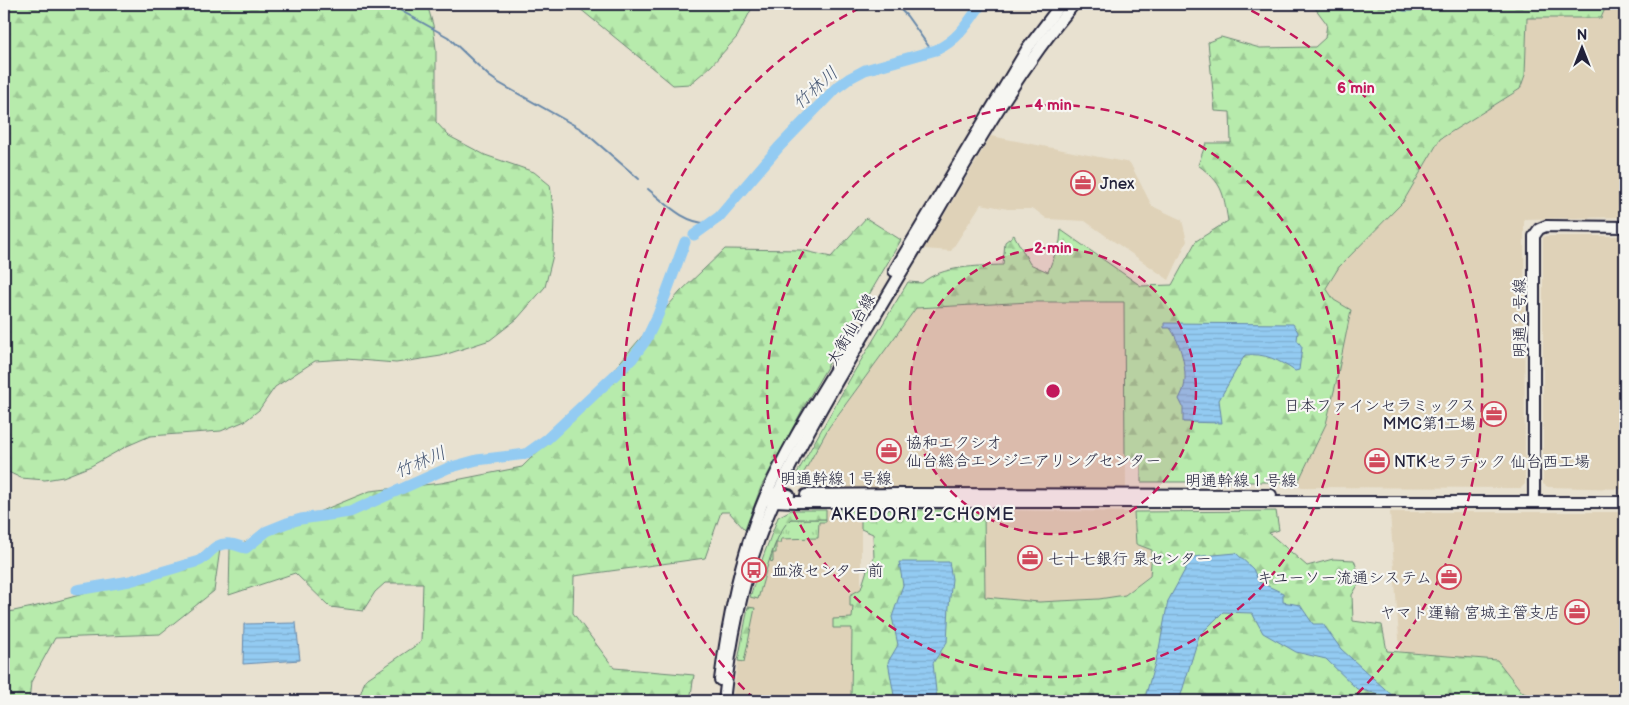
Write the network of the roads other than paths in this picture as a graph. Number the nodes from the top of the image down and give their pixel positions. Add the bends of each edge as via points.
1 (1061, 4) edge
2 (1074, 4) edge
3 (1625, 227) edge
4 (771, 496) junction
5 (1625, 496) edge
6 (1534, 499) junction
7 (1625, 502) edge
8 (717, 701) edge
9 (724, 701) edge

1 - 4 main road, 大衡仙台線 via 1027,49 982,122 794,440
2 - 4 main road, 大衡仙台線 via 1011,90
3 - 6 main road, 明通２号線 via 1546,226 1534,236
4 - 6 main road, 明通幹線１号線
4 - 8 main road, 大衡仙台線 via 736,584
4 - 9 main road, 大衡仙台線 via 742,595
5 - 6 main road, 明通幹線１号線
6 - 7 main road

